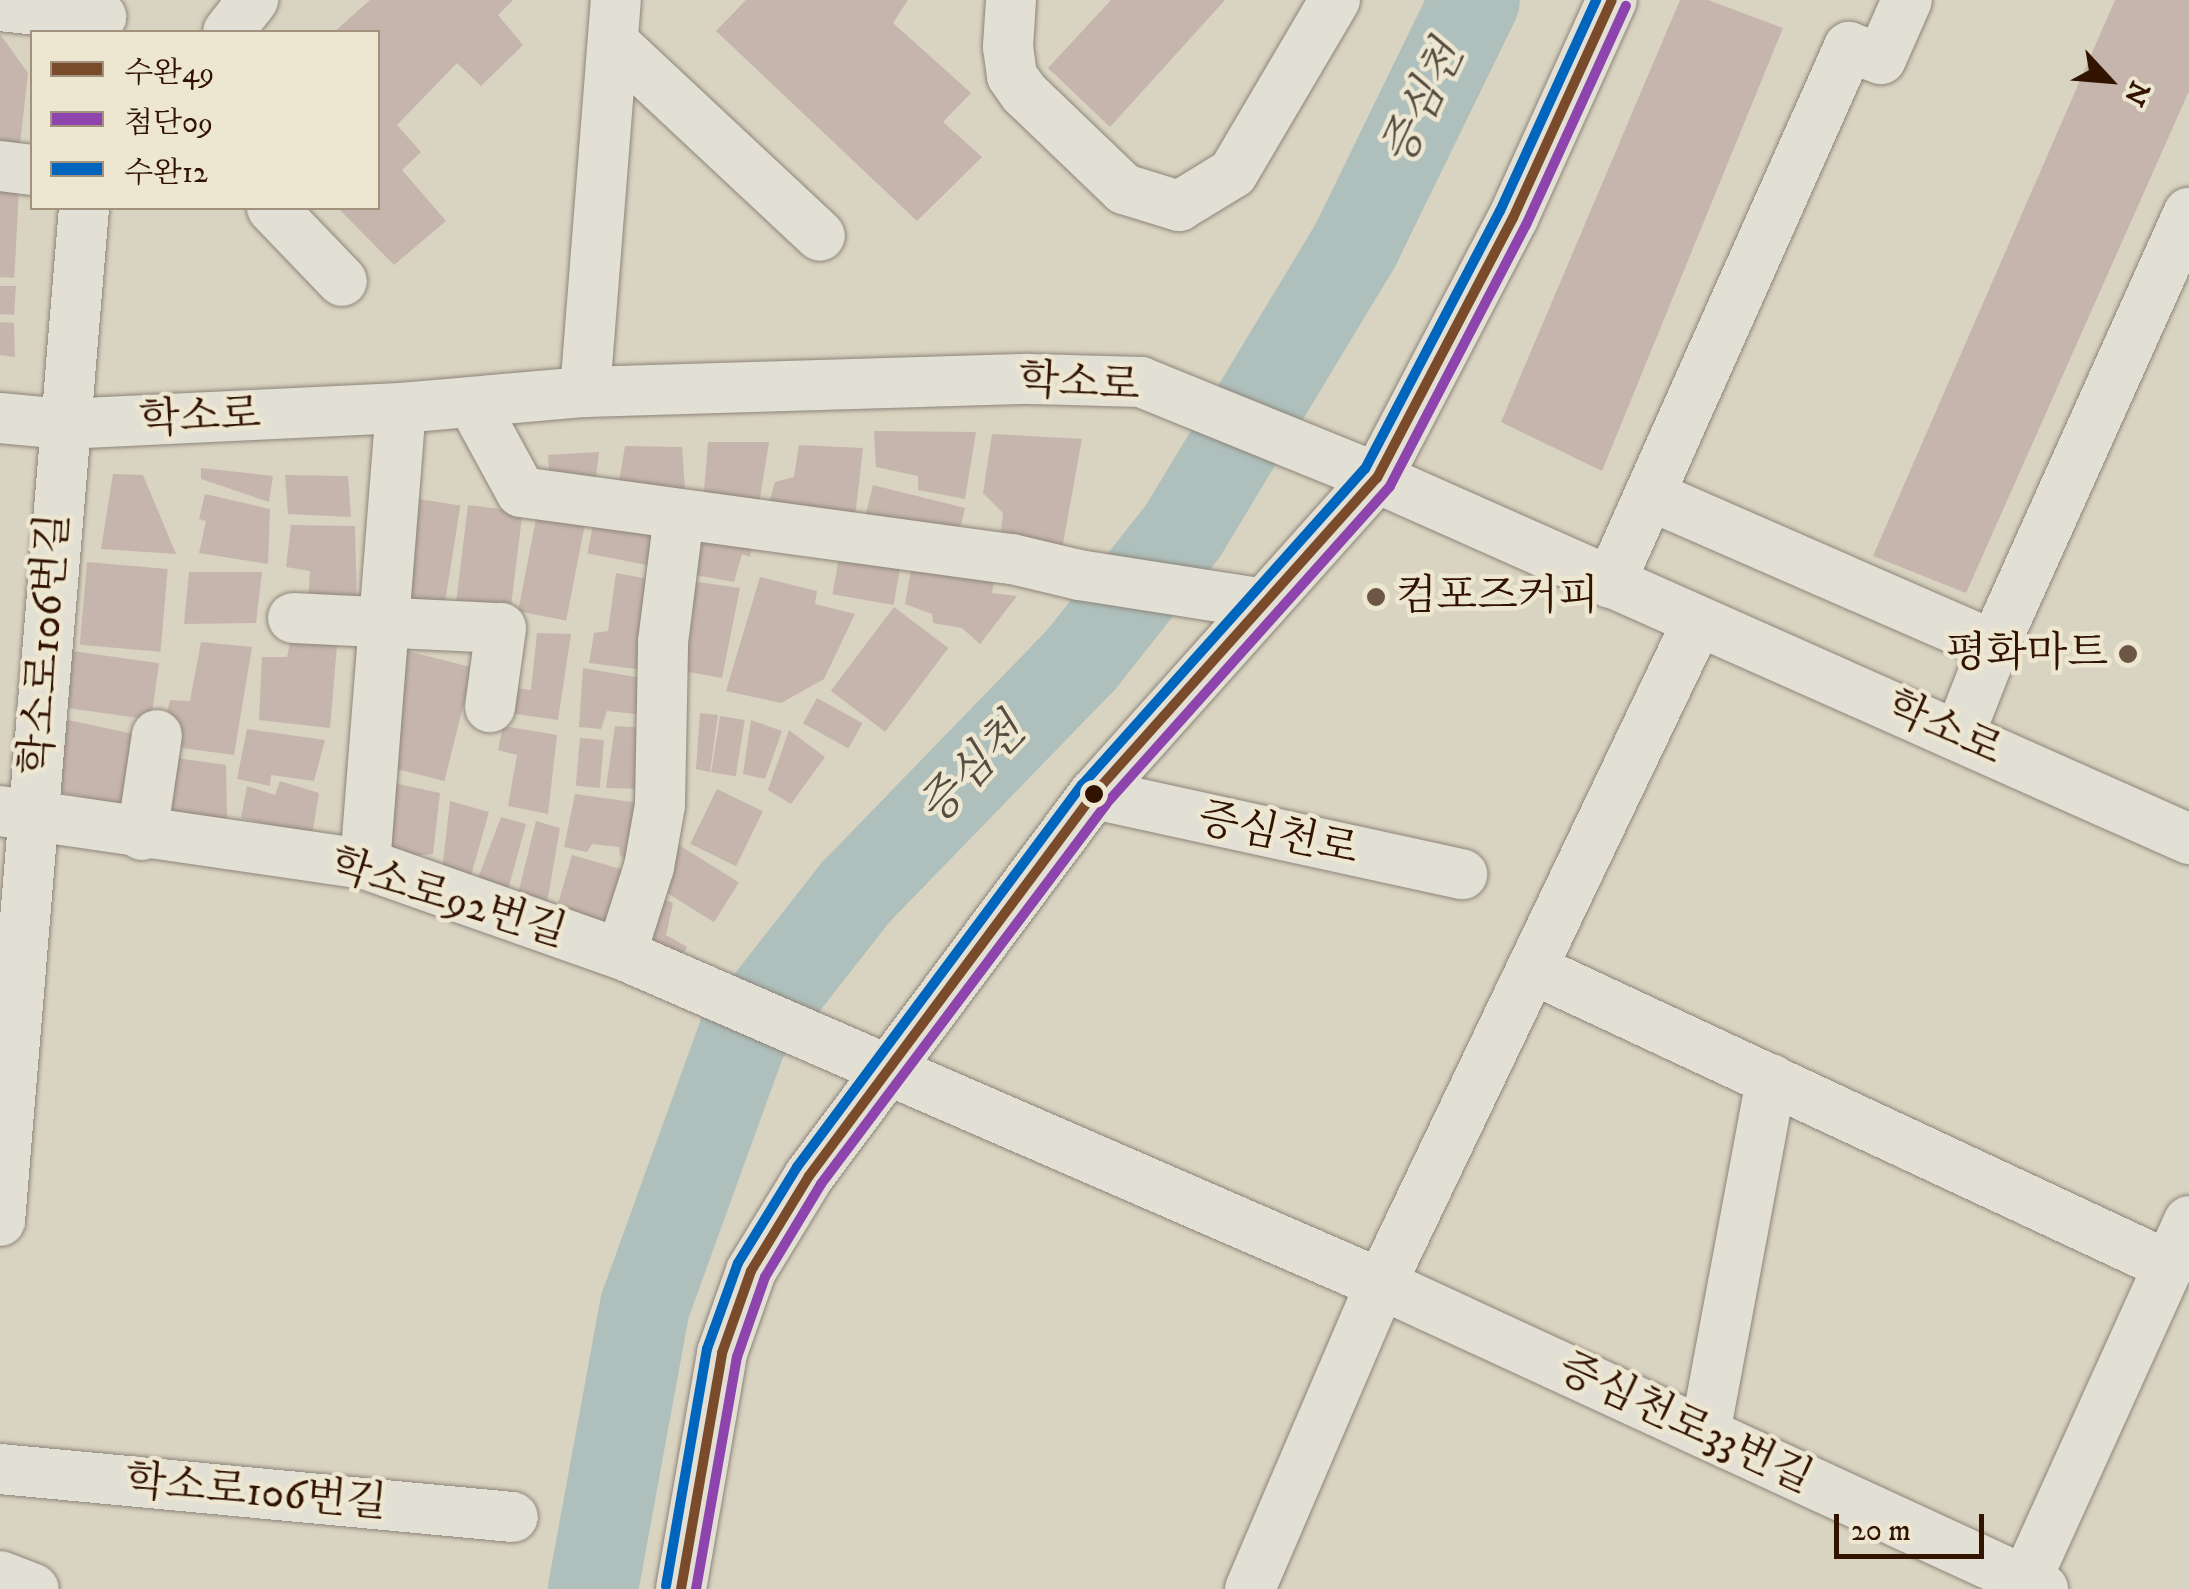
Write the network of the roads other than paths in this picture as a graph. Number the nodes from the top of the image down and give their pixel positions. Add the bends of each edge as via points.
1 (253, 0) edge
2 (1011, 0) edge
3 (1335, 0) edge
4 (1612, 0) edge
5 (1907, 0) edge
6 (0, 6) edge
7 (102, 17) edge
8 (615, 22) edge
9 (230, 30) edge
10 (0, 166) edge
11 (30, 170) edge
12 (84, 210) edge
13 (274, 210) edge
14 (2189, 213) edge
15 (820, 236) dead end
16 (342, 281) dead end
17 (2172, 297) edge
18 (584, 392) junction
19 (472, 402) junction
20 (401, 408) junction
21 (0, 418) edge
22 (63, 424) junction
23 (1377, 478) junction
24 (1649, 495) junction
25 (679, 515) junction
26 (1610, 583) junction
27 (1264, 604) junction
28 (293, 618) dead end
29 (386, 623) junction
30 (1697, 623) junction
31 (1994, 646) junction
32 (490, 707) dead end
33 (157, 735) dead end
34 (1958, 735) junction
35 (1094, 794) junction
36 (17, 812) edge
37 (142, 835) junction
38 (2189, 838) edge
39 (365, 864) junction
40 (1462, 874) dead end
41 (621, 954) junction
42 (1535, 970) junction
43 (12, 975) edge
44 (887, 1071) junction
45 (1786, 1085) junction
46 (0, 1221) edge
47 (2189, 1221) edge
48 (2167, 1265) junction
49 (1382, 1284) junction
50 (1705, 1433) junction
51 (0, 1469) edge
52 (513, 1517) dead end
53 (0, 1576) edge
54 (2031, 1586) edge
55 (34, 1589) edge
56 (681, 1589) edge
57 (1250, 1589) edge

1 - 9 street
2 - 3 street via 1012,76 1024,93 1124,189 1179,206 1233,173
4 - 23 street via 1512,218
5 - 24 street via 1881,58 1849,47
6 - 7 street
8 - 15 street
8 - 18 street
10 - 11 street
12 - 22 street, 학소로106번길
13 - 16 street
14 - 17 street
17 - 31 street
18 - 19 street, 학소로
18 - 23 street, 학소로 via 1141,382
19 - 20 street, 학소로
19 - 25 street via 521,492
20 - 22 street, 학소로
20 - 29 street
21 - 22 street, 학소로
22 - 36 street, 학소로106번길
23 - 26 street, 학소로
23 - 27 street
24 - 26 street
24 - 31 street
25 - 27 street via 1012,558
25 - 41 street via 663,642 660,805 649,867
26 - 30 street, 학소로
27 - 35 street
28 - 29 street
29 - 32 street via 501,628
29 - 39 street
30 - 34 street, 학소로
30 - 42 street
31 - 34 street
33 - 37 street
34 - 38 street, 학소로
35 - 40 street, 증심천로
35 - 44 street
36 - 37 street, 학소로92번길
36 - 43 street, 학소로106번길
37 - 39 street, 학소로92번길
39 - 41 street, 학소로92번길
41 - 44 street, 학소로92번길
42 - 45 street
42 - 49 street
43 - 46 street, 학소로106번길
44 - 49 street, 증심천로33번길
44 - 56 street via 809,1176 751,1271 722,1352
45 - 48 street
45 - 50 street
47 - 48 street
48 - 54 street
49 - 50 street, 증심천로33번길
49 - 57 street
50 - 54 street, 증심천로33번길
51 - 52 street, 학소로106번길
53 - 55 street

